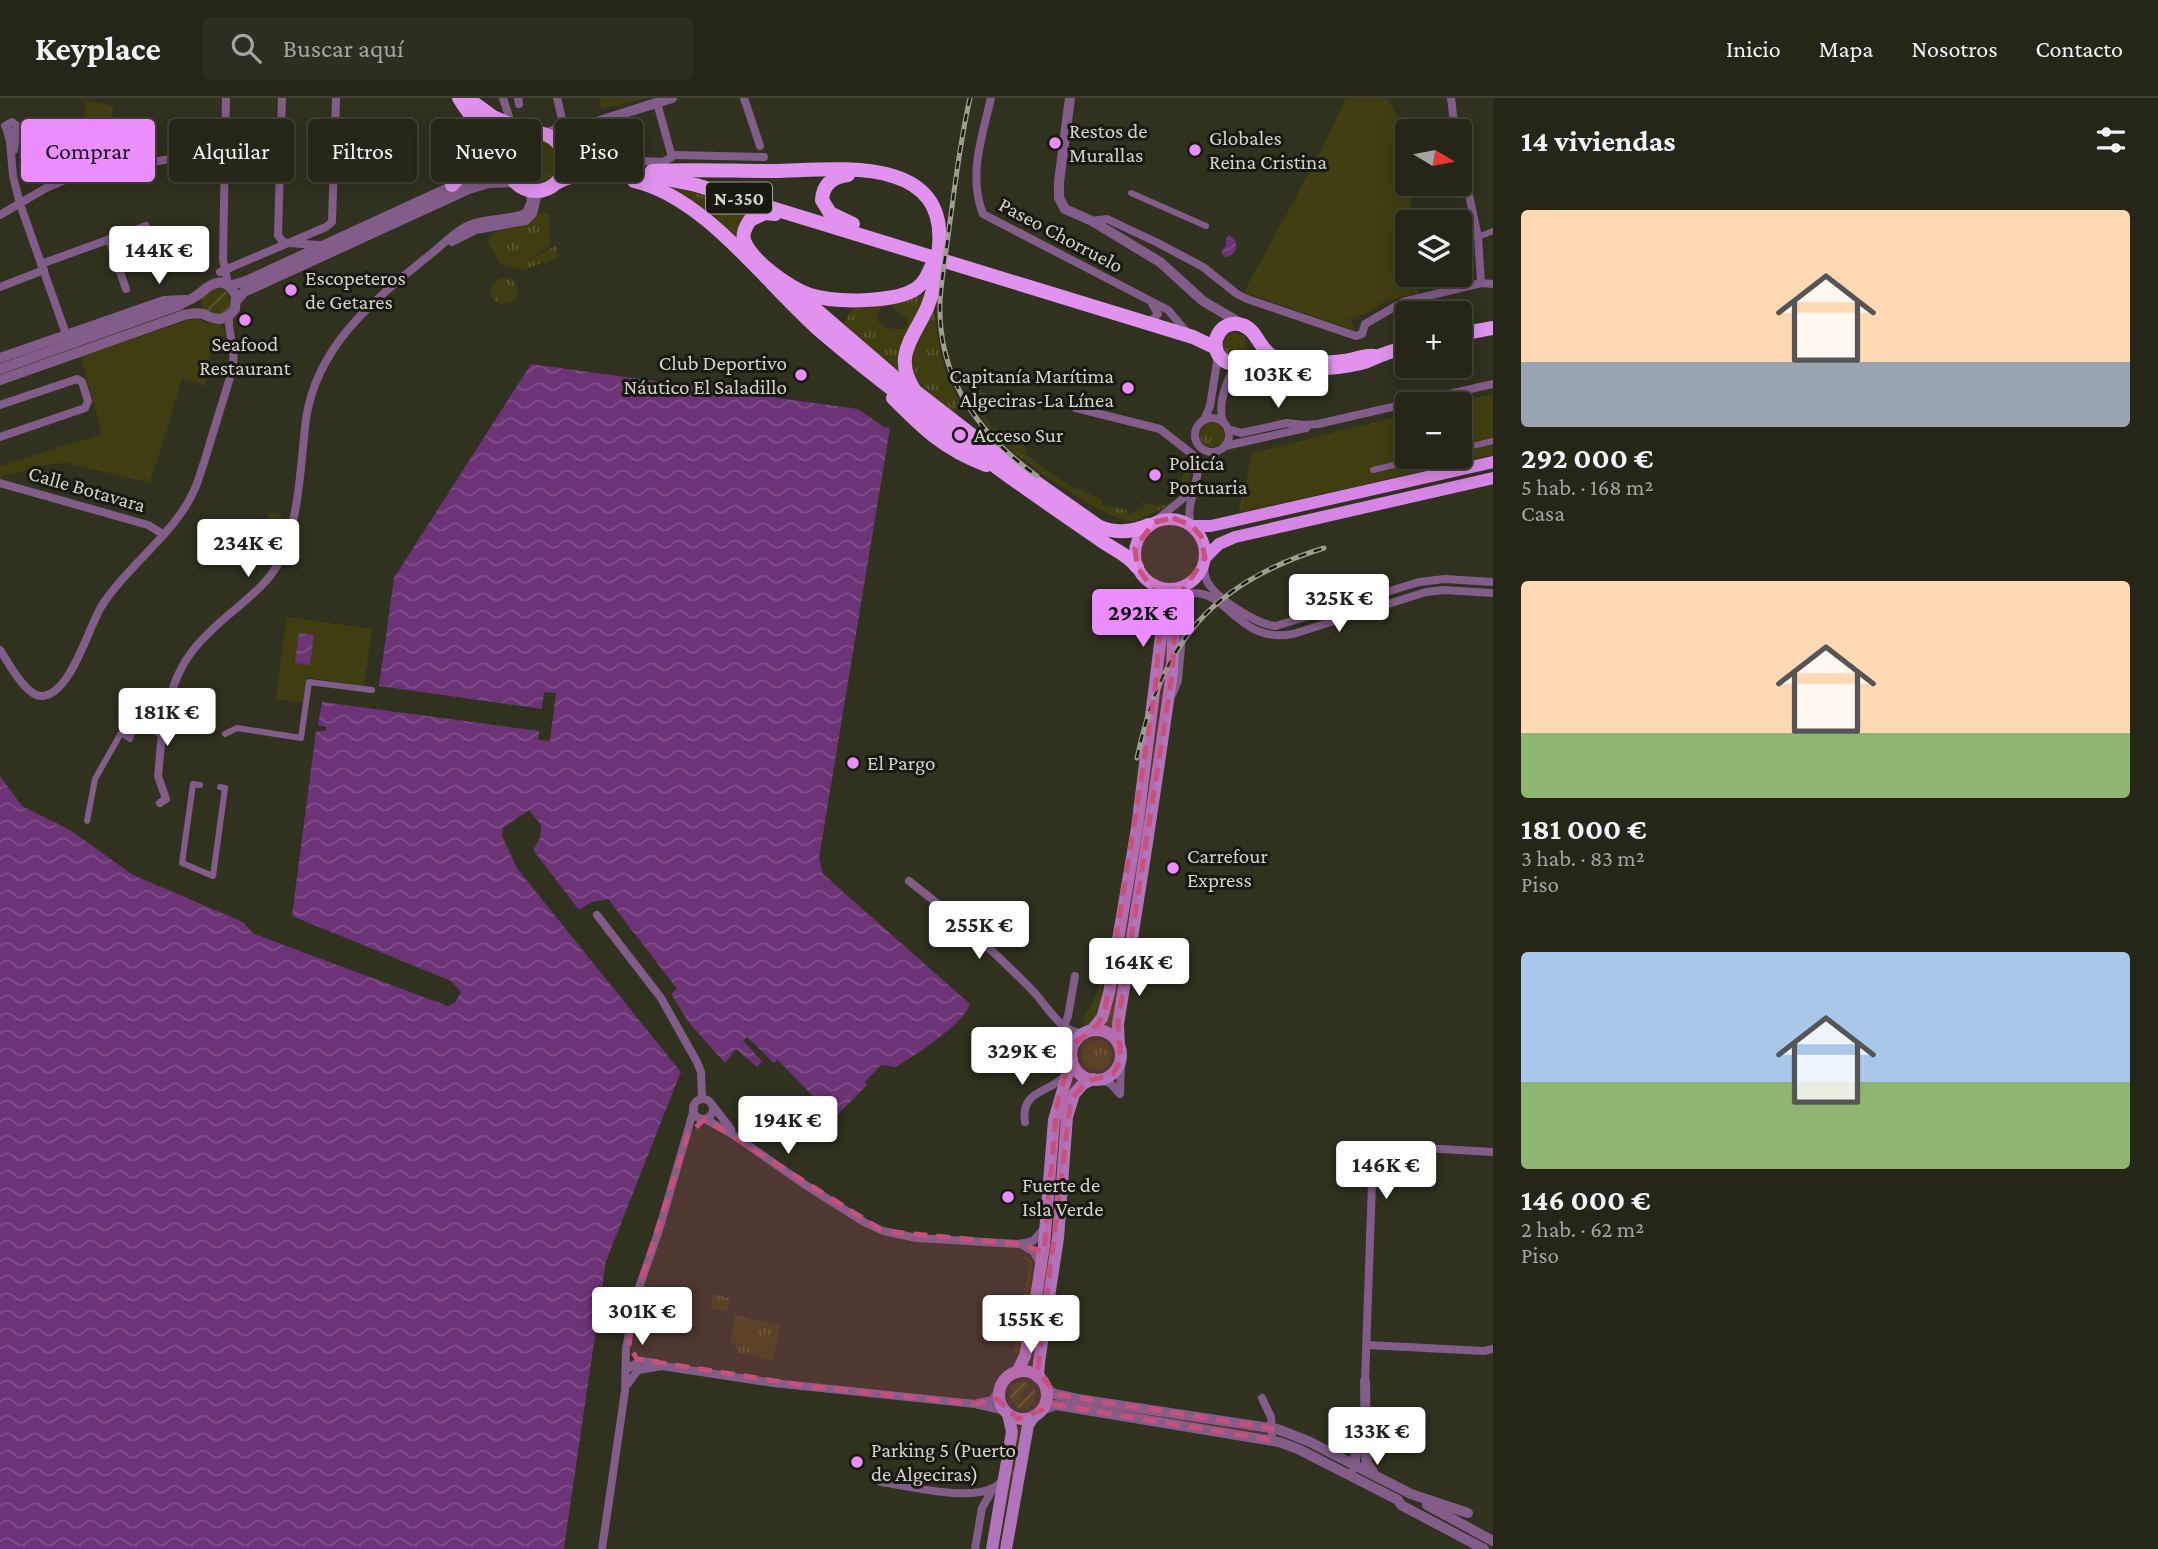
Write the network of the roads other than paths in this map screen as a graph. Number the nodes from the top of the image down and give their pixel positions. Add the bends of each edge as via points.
1 (226, 98) edge
2 (282, 98) edge
3 (336, 98) edge
4 (503, 98) edge
5 (557, 98) edge
6 (672, 98) edge
7 (744, 98) edge
8 (991, 98) edge
9 (1070, 98) edge
10 (1451, 98) edge
11 (463, 100) edge
12 (657, 103) junction
13 (226, 119) edge
14 (484, 119) edge
15 (497, 119) edge
16 (510, 119) edge
17 (563, 119) edge
18 (601, 119) edge
19 (1454, 119) edge
20 (4, 129) edge
21 (760, 146) dead end
22 (672, 155) junction
23 (764, 157) dead end
24 (169, 159) edge
25 (643, 161) edge
26 (11, 166) junction
27 (643, 170) edge
28 (652, 171) junction
29 (643, 176) edge
30 (224, 182) edge
31 (458, 182) edge
32 (514, 182) joint
33 (556, 182) edge
34 (632, 182) edge
35 (452, 185) junction
36 (535, 191) junction
37 (1131, 193) dead end
38 (1469, 196) edge
39 (20, 204) junction
40 (0, 215) edge
41 (1092, 221) junction
42 (822, 223) junction
43 (146, 226) dead end
44 (1206, 226) dead end
45 (1493, 231) edge
46 (1478, 237) junction
47 (109, 239) junction
48 (287, 243) junction
49 (326, 245) junction
50 (916, 250) junction
51 (42, 267) junction
52 (976, 268) junction
53 (223, 271) junction
54 (781, 279) junction
55 (214, 282) junction
56 (1481, 283) junction
57 (1493, 284) edge
58 (228, 285) junction
59 (0, 287) edge
60 (126, 289) dead end
61 (201, 293) junction
62 (861, 299) junction
63 (188, 300) junction
64 (237, 300) junction
65 (1152, 304) junction
66 (204, 314) junction
67 (224, 318) junction
68 (1152, 320) junction
69 (837, 328) junction
70 (1493, 328) edge
71 (1249, 330) junction
72 (1186, 331) junction
73 (1472, 332) edge
74 (66, 334) junction
75 (1219, 335) junction
76 (1395, 350) edge
77 (1375, 356) junction
78 (0, 358) edge
79 (855, 360) junction
80 (1242, 363) junction
81 (0, 369) edge
82 (0, 380) edge
83 (1493, 384) edge
84 (892, 388) junction
85 (915, 391) junction
86 (1460, 392) edge
87 (0, 405) edge
88 (1395, 407) edge
89 (1076, 408) dead end
90 (1204, 420) junction
91 (1318, 424) junction
92 (1226, 426) junction
93 (924, 429) junction
94 (946, 429) junction
95 (0, 437) edge
96 (1493, 441) edge
97 (1225, 446) junction
98 (1472, 446) edge
99 (1493, 462) edge
100 (1395, 464) edge
101 (1373, 470) dead end
102 (1003, 472) junction
103 (1493, 478) edge
104 (0, 483) edge
105 (1191, 492) junction
106 (1152, 524) junction
107 (1191, 525) junction
108 (163, 534) junction
109 (1205, 561) junction
110 (1137, 567) junction
111 (1493, 582) edge
112 (1154, 585) junction
113 (1186, 585) junction
114 (1493, 593) edge
115 (0, 650) edge
116 (372, 690) dead end
117 (1166, 712) junction
118 (167, 714) junction
119 (155, 722) junction
120 (162, 733) junction
121 (225, 734) dead end
122 (200, 785) dead end
123 (220, 787) dead end
124 (160, 803) dead end
125 (87, 821) dead end
126 (909, 881) dead end
127 (597, 915) dead end
128 (1075, 976) dead end
129 (1063, 1026) junction
130 (1088, 1031) junction
131 (1119, 1045) junction
132 (1072, 1057) junction
133 (1121, 1060) junction
134 (1067, 1074) junction
135 (1096, 1079) junction
136 (702, 1099) junction
137 (713, 1106) junction
138 (694, 1109) junction
139 (704, 1119) junction
140 (1025, 1122) dead end
141 (688, 1134) junction
142 (732, 1134) junction
143 (1493, 1152) edge
144 (1046, 1226) junction
145 (1020, 1244) junction
146 (1041, 1268) junction
147 (629, 1330) junction
148 (1367, 1345) junction
149 (1493, 1349) edge
150 (642, 1361) junction
151 (662, 1366) junction
152 (627, 1369) junction
153 (1017, 1372) junction
154 (1038, 1377) junction
155 (1365, 1381) joint
156 (1046, 1389) junction
157 (625, 1391) junction
158 (999, 1391) junction
159 (1262, 1398) dead end
160 (975, 1405) junction
161 (1007, 1413) junction
162 (1038, 1413) junction
163 (1272, 1428) junction
164 (1362, 1434) junction
165 (1271, 1440) junction
166 (1354, 1470) junction
167 (1004, 1477) junction
168 (1381, 1478) junction
169 (881, 1482) dead end
170 (1411, 1494) junction
171 (982, 1495) junction
172 (1398, 1500) junction
173 (999, 1510) junction
174 (1438, 1512) junction
175 (1493, 1541) edge
176 (602, 1549) edge
177 (975, 1549) edge
178 (992, 1549) edge
179 (1006, 1549) edge
180 (1484, 1549) edge

1 - 13 street
2 - 48 street via 278,235
3 - 48 street via 333,218 326,227
4 - 16 street
5 - 17 street
6 - 12 street
7 - 21 street
8 - 65 street, Paseo Chorruelo via 975,182 983,214
9 - 41 street via 1059,198 1069,212
10 - 19 street
11 - 14 highway
11 - 15 highway, N-350
11 - 35 highway via 477,142 471,163
12 - 18 street
12 - 22 street
20 - 26 street via 10,141
20 - 26 street via 9,122 17,127
22 - 23 street
22 - 25 street via 663,162
24 - 39 street via 79,174
26 - 39 street
27 - 28 highway, N-350
28 - 50 highway, N-350
28 - 85 highway via 856,170 892,175 922,190 938,218 940,240 931,297 905,357 906,375
29 - 42 highway, N-350 via 696,185
30 - 53 street
31 - 35 street
32 - 36 highway
32 - 64 street via 489,183 448,197 244,292
33 - 36 highway, N-350
34 - 79 highway via 674,197 703,216
35 - 49 street
36 - 118 street via 526,214 468,226 434,252 374,301 333,348 307,415 285,548 266,581 187,657
37 - 44 street
38 - 46 street
39 - 40 street
39 - 51 street
41 - 56 street via 1107,219 1167,248 1247,299 1356,336 1362,334 1365,324 1404,302
41 - 75 street via 1160,262 1194,293
42 - 50 highway, N-350
42 - 54 highway via 765,212 750,220 744,241
43 - 47 street
45 - 46 street
46 - 56 street
47 - 51 street
47 - 60 street
48 - 49 street
48 - 53 street
49 - 58 street
50 - 52 highway, N-350
50 - 62 highway via 893,236 830,213 822,200 828,183 855,176 903,184 923,200 933,224 932,265 917,288 902,295
51 - 59 street
51 - 74 street
52 - 68 highway, N-350
52 - 75 highway, N-350 via 1193,337
53 - 55 street
53 - 58 street
54 - 62 highway via 811,295
54 - 69 highway
55 - 58 street
55 - 61 street
56 - 57 street
58 - 64 street
61 - 63 street
61 - 66 street
62 - 69 highway via 847,304
63 - 74 street via 164,301
63 - 81 street
64 - 67 street via 235,309
65 - 68 street via 1158,314
65 - 72 street, Paseo Chorruelo via 1168,310
66 - 67 street
66 - 82 street via 184,315
67 - 108 street via 233,363 197,484 178,519
68 - 72 highway, N-350
69 - 84 highway via 848,350
69 - 85 highway
70 - 73 highway
71 - 75 highway, N-350 via 1231,324
71 - 77 highway, N-350 via 1269,355 1286,362
71 - 80 highway via 1255,349
72 - 75 highway, N-350
74 - 78 street
75 - 80 highway, N-350 via 1228,363
75 - 90 street
76 - 77 highway, N-350
77 - 80 highway, N-350 via 1313,369 1257,360
79 - 84 highway
79 - 93 highway
80 - 92 street via 1228,379 1221,408
83 - 86 street
84 - 94 highway
85 - 106 highway via 1098,526 1125,532
87 - 95 street via 77,379 88,401 85,408
88 - 91 street
89 - 105 street via 1166,432 1196,459 1197,476
90 - 92 street via 1215,418
90 - 97 street via 1195,431 1198,444 1208,452
91 - 92 street via 1287,423 1241,433
91 - 97 street
92 - 97 street via 1229,438
93 - 94 highway
93 - 102 highway via 958,455
94 - 102 highway
96 - 98 street
99 - 107 main road via 1211,526
100 - 101 street
102 - 110 highway via 1129,556
103 - 109 main road via 1236,537 1219,544
104 - 108 street, Calle Botavara via 148,525
105 - 106 street
105 - 107 street
106 - 107 main road via 1173,519
106 - 110 main road via 1137,542
107 - 109 main road via 1203,542
108 - 115 street via 107,598 58,691 33,694
109 - 111 street via 1205,578 1214,591 1255,620 1276,626 1419,582
109 - 113 main road via 1197,577
110 - 112 main road
112 - 113 main road via 1167,589
112 - 130 main road via 1162,603 1162,628 1137,828 1109,993 1102,1018
113 - 117 main road via 1176,607
114 - 117 street via 1426,592 1293,634 1272,636 1255,630 1208,596 1193,593 1186,600 1178,680
116 - 121 street via 309,682 301,738 237,728
117 - 131 main road via 1118,1024
118 - 119 street
118 - 120 street via 173,718 174,728
119 - 120 street
119 - 125 street via 137,719 130,739 121,733 95,779
120 - 124 street via 158,776 166,799
122 - 123 street via 193,784 182,863 213,876 225,788
126 - 129 street via 1032,990
127 - 136 street via 661,998 697,1062
128 - 129 street
129 - 130 street via 1074,1032
129 - 132 street
130 - 131 main road via 1110,1033
130 - 132 main road via 1074,1044
131 - 133 main road
132 - 134 main road
132 - 135 main road via 1079,1073
133 - 135 main road via 1113,1073
133 - 135 street via 1121,1099 1110,1083
134 - 140 street via 1028,1102
134 - 144 main road via 1054,1120
135 - 154 main road via 1074,1094 1067,1117 1059,1226
136 - 137 street
136 - 138 street
137 - 139 street via 711,1116
137 - 142 street
138 - 139 street
138 - 141 street
139 - 141 street
139 - 142 street
141 - 147 street
142 - 145 street via 883,1231 917,1238
143 - 148 street via 1387,1146 1376,1150
144 - 145 street via 1037,1238
144 - 146 main road
145 - 146 street via 1037,1255
146 - 153 main road via 1028,1346
147 - 150 street via 631,1353
147 - 152 street
148 - 149 street
148 - 155 street
150 - 151 street
150 - 152 street
151 - 157 street via 638,1370
151 - 160 street
152 - 157 street
153 - 154 main road
153 - 158 main road
154 - 156 main road
155 - 164 street
156 - 162 main road
156 - 163 street via 1078,1399
157 - 176 street
158 - 160 street via 992,1400
158 - 161 main road
159 - 163 street
160 - 161 street
161 - 162 main road via 1018,1419
161 - 167 main road via 1012,1432
162 - 165 street via 1055,1405
162 - 179 main road via 1028,1425
163 - 165 street
163 - 166 street via 1301,1438
164 - 166 street
164 - 166 street via 1350,1451
164 - 168 street via 1367,1463
165 - 166 street
166 - 168 street
166 - 172 street
167 - 171 street
167 - 173 main road
168 - 170 street
169 - 171 street
170 - 174 street
170 - 174 street via 1467,1516
171 - 173 street
171 - 177 street
172 - 174 street
172 - 180 street
173 - 178 main road
174 - 175 street

